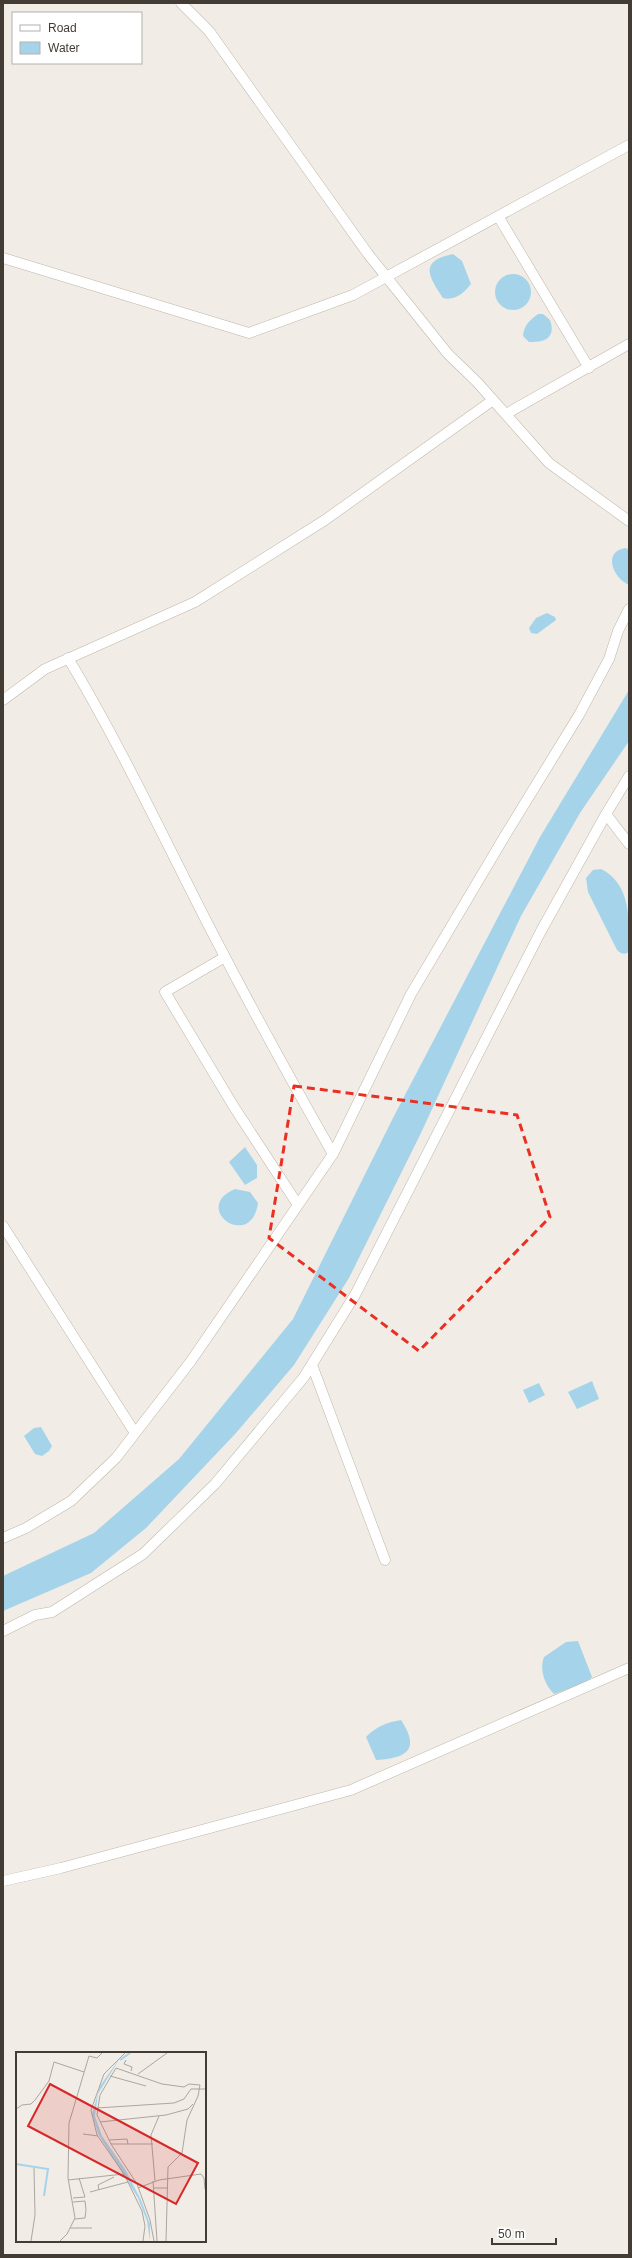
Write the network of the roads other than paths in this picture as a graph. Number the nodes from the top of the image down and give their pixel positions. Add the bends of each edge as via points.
1 (181, 3) edge
2 (629, 145) edge
3 (498, 216) junction
4 (3, 258) edge
5 (386, 277) junction
6 (629, 344) edge
7 (589, 368) junction
8 (493, 400) junction
9 (506, 414) junction
10 (629, 521) edge
11 (629, 609) edge
12 (68, 658) junction
13 (3, 700) edge
14 (629, 776) edge
15 (606, 814) junction
16 (629, 844) edge
17 (225, 957) junction
18 (333, 1154) junction
19 (298, 1205) junction
20 (3, 1226) edge
21 (312, 1365) junction
22 (135, 1433) junction
23 (3, 1538) edge
24 (385, 1560) dead end
25 (3, 1631) edge
26 (629, 1668) edge
27 (3, 1882) edge

1 - 5 street via 209,31
2 - 3 street
3 - 5 street
3 - 7 street
4 - 5 street via 249,333 353,295
5 - 8 street via 448,354
6 - 7 street
7 - 9 street
8 - 9 street
8 - 12 street via 325,520 195,602
9 - 10 street via 549,463
11 - 18 street via 608,659 579,715 411,994
12 - 13 street via 45,669
12 - 17 street via 106,721
14 - 15 street
15 - 16 street
15 - 21 street via 541,931 355,1295
17 - 18 street
17 - 19 street via 164,992
18 - 19 street
19 - 22 street via 191,1361
20 - 22 street
21 - 24 street
21 - 25 street via 215,1484 143,1554 52,1612 35,1615
22 - 23 street via 116,1458 71,1501 26,1528
26 - 27 street via 351,1790

